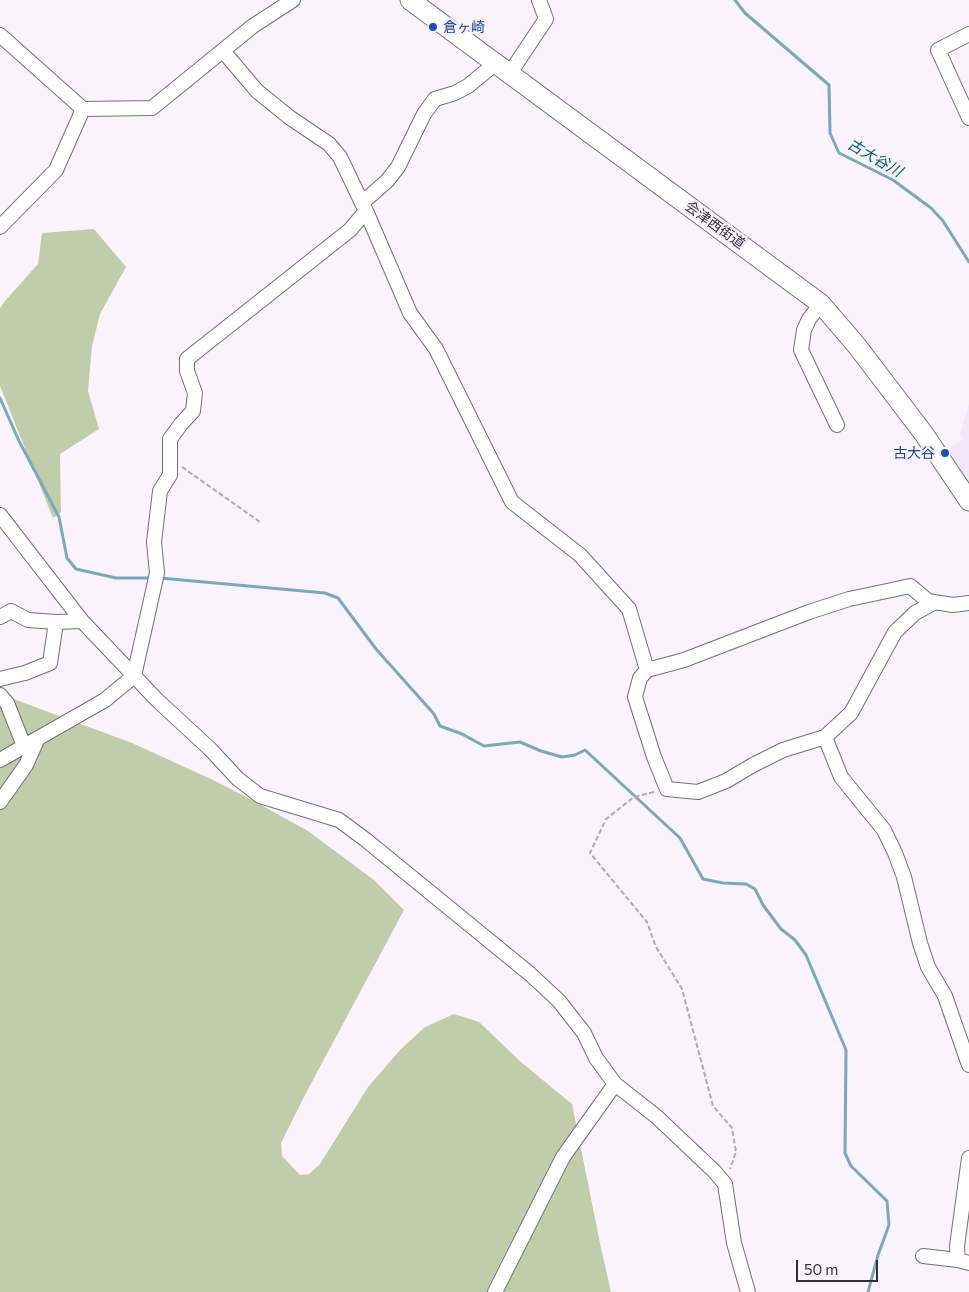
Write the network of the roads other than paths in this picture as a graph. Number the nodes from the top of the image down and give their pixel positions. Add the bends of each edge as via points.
1 (293, 0) edge
2 (410, 0) edge
3 (539, 0) edge
4 (969, 34) edge
5 (0, 36) edge
6 (223, 51) junction
7 (503, 68) junction
8 (965, 100) edge
9 (83, 109) junction
10 (969, 118) edge
11 (364, 207) junction
12 (0, 227) edge
13 (821, 304) junction
14 (837, 425) dead end
15 (969, 501) edge
16 (0, 515) edge
17 (935, 602) junction
18 (969, 603) edge
19 (0, 617) edge
20 (82, 621) junction
21 (56, 622) junction
22 (647, 670) junction
23 (134, 676) junction
24 (0, 679) edge
25 (0, 695) edge
26 (825, 737) junction
27 (38, 738) junction
28 (24, 746) junction
29 (0, 760) edge
30 (0, 802) edge
31 (969, 1065) edge
32 (615, 1084) junction
33 (969, 1158) edge
34 (923, 1256) dead end
35 (964, 1261) edge
36 (495, 1292) edge
37 (748, 1292) edge

1 - 6 street via 253,26
2 - 7 highway, 会津西街道
3 - 7 street via 546,19
4 - 8 street via 938,50
5 - 9 street
6 - 9 street via 152,108
6 - 11 street via 257,92 330,144 340,157
7 - 11 street via 455,93 436,99 424,114 398,167
7 - 13 highway, 会津西街道
8 - 10 street
9 - 12 street via 56,170
11 - 22 street via 410,313 436,349 512,502 580,555 629,608
11 - 23 street via 350,230 188,359 187,371 195,393 193,411 170,439 170,475 160,491 154,542 157,573
13 - 14 street via 804,330 801,350
13 - 15 highway, 会津西街道 via 924,434
16 - 20 street
17 - 18 street
17 - 22 street via 928,601 910,586 849,599 773,624 684,660
17 - 26 street via 915,613 896,632 851,713
19 - 21 street via 11,611 28,620
20 - 21 street
20 - 23 street
21 - 24 street via 50,663
22 - 26 street via 640,678 635,697 667,789 698,792 726,782 783,750
23 - 27 street via 105,700
23 - 32 street via 238,779 260,796 339,820 530,974 559,1001 584,1033 596,1058
25 - 28 street via 7,703
26 - 31 street via 841,777 884,830 895,853 928,967 945,996
27 - 28 street
27 - 30 street via 26,765
28 - 29 street
32 - 36 street via 562,1157
32 - 37 street via 657,1117 725,1184 734,1243
33 - 35 street via 956,1246
34 - 35 street

